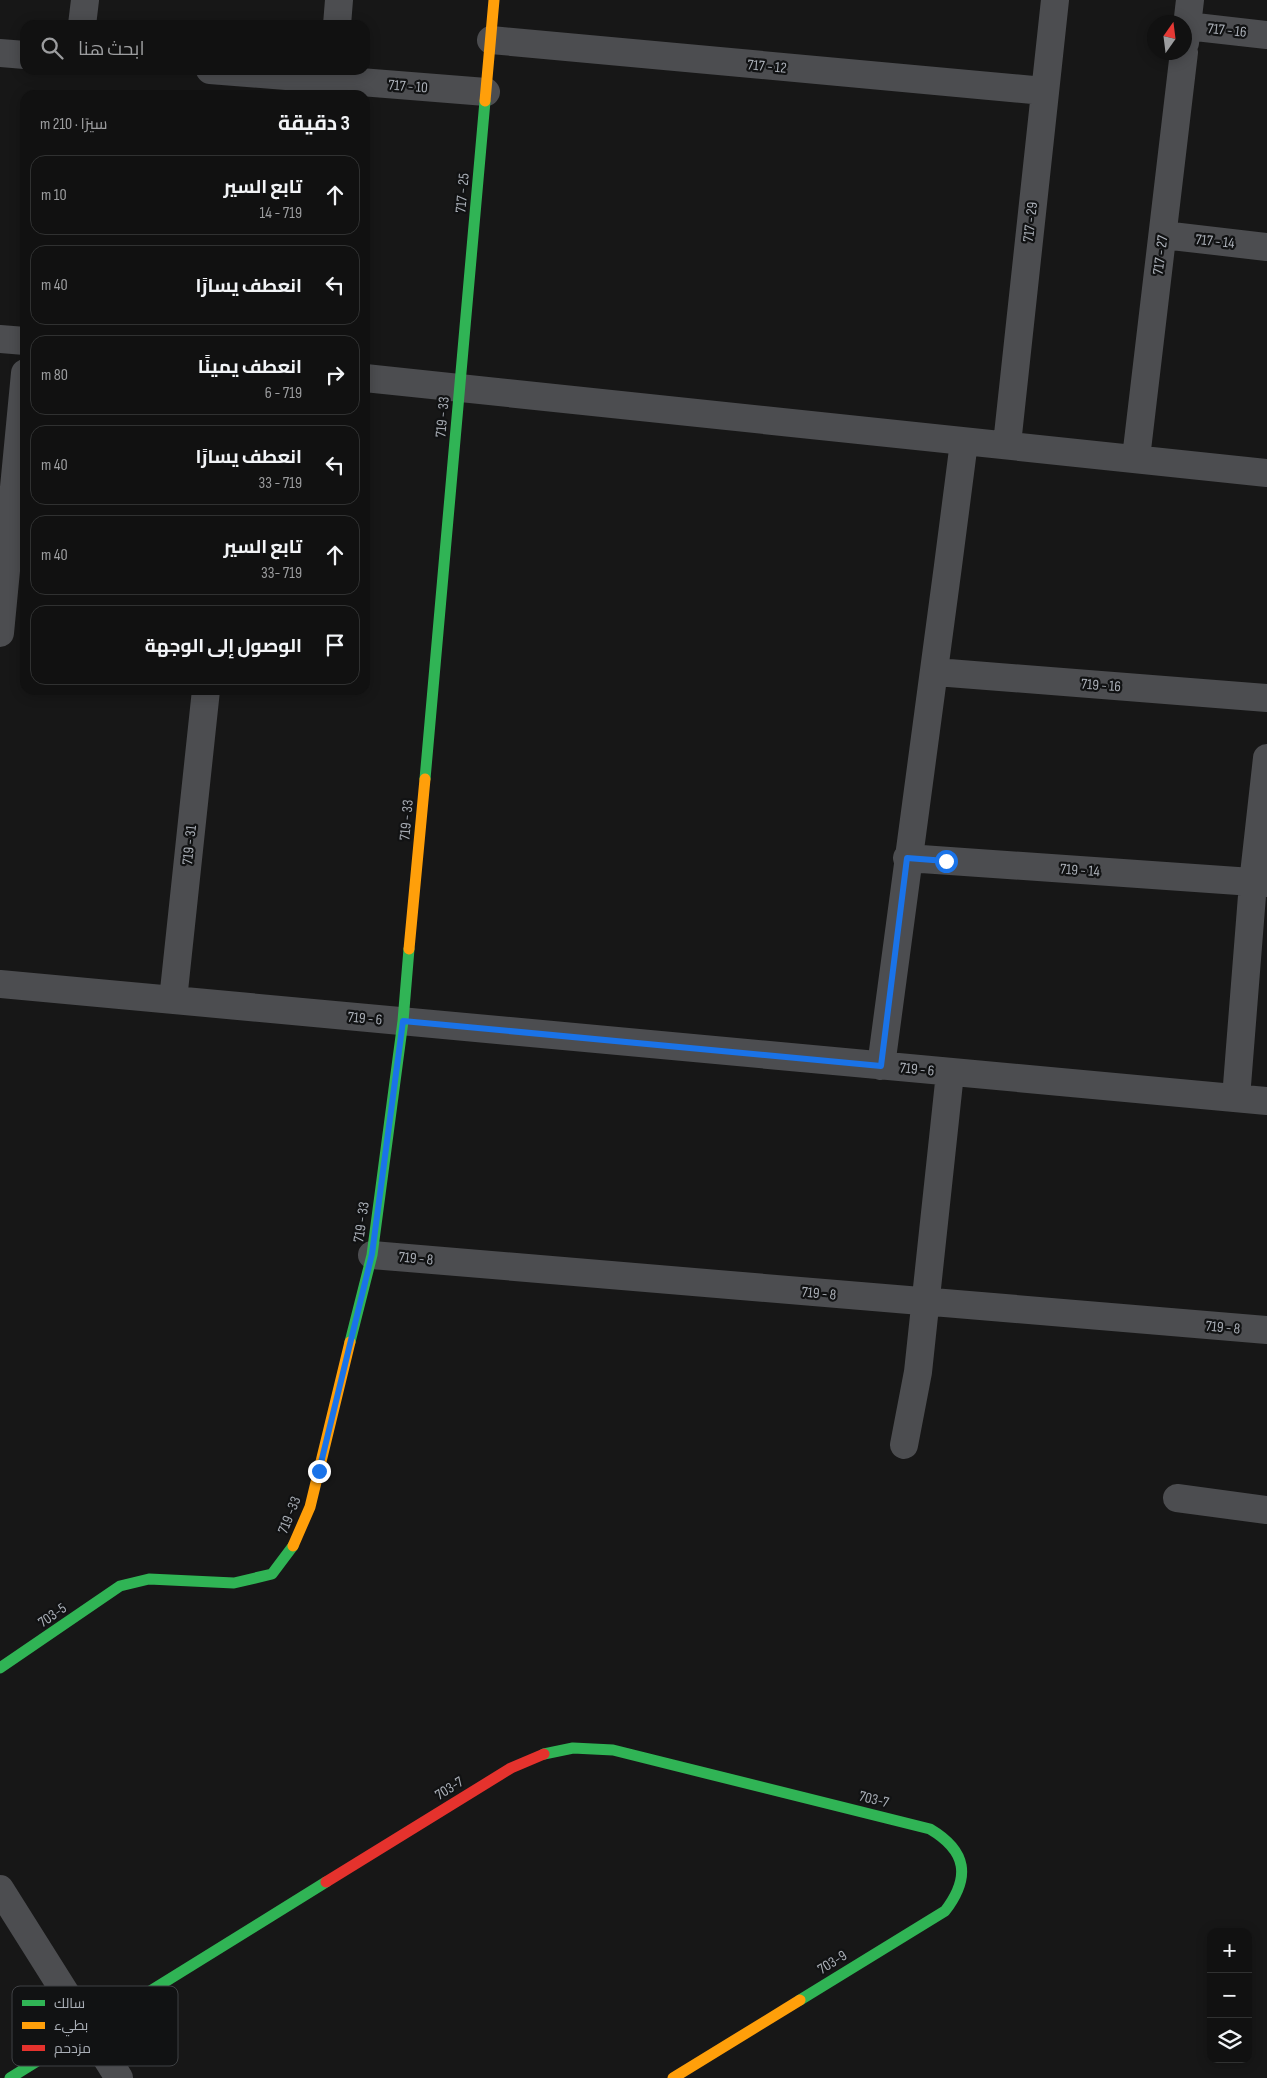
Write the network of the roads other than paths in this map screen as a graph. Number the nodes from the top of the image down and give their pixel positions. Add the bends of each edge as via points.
1 (85, 0) edge
2 (339, 0) edge
3 (494, 0) edge
4 (1054, 0) edge
5 (83, 20) edge
6 (337, 20) edge
7 (1192, 25) edge
8 (1267, 35) edge
9 (490, 40) junction
10 (0, 53) edge
11 (20, 55) edge
12 (1183, 60) edge
13 (332, 75) edge
14 (1044, 91) junction
15 (486, 92) junction
16 (1163, 235) junction
17 (1267, 247) edge
18 (0, 339) edge
19 (20, 341) edge
20 (370, 379) edge
21 (460, 388) junction
22 (20, 425) edge
23 (964, 442) junction
24 (1007, 444) junction
25 (1136, 458) junction
26 (1267, 473) edge
27 (0, 633) edge
28 (936, 672) junction
29 (205, 695) edge
30 (1267, 698) edge
31 (1267, 758) edge
32 (907, 858) junction
33 (1260, 883) edge
34 (0, 984) edge
35 (173, 1000) junction
36 (403, 1021) junction
37 (881, 1066) junction
38 (950, 1073) junction
39 (1236, 1098) junction
40 (1267, 1101) edge
41 (372, 1254) junction
42 (925, 1302) junction
43 (1267, 1330) edge
44 (904, 1445) dead end
45 (1176, 1498) dead end
46 (1267, 1510) edge
47 (120, 1586) joint
48 (0, 1668) edge
49 (954, 1846) joint
50 (0, 1889) edge
51 (61, 1986) edge
52 (159, 1986) edge
53 (30, 2066) edge
54 (110, 2066) edge
55 (10, 2078) edge
56 (118, 2078) edge
57 (673, 2078) edge

1 - 5 street
2 - 6 street
3 - 9 street, 717 - 25
4 - 14 street, 717 - 29
7 - 8 street, 717 - 16
9 - 14 street, 717 - 12
9 - 15 street, 717 - 25
10 - 11 street
12 - 16 street, 717 - 27
13 - 15 street, 717 - 10
14 - 24 street, 717 - 29
15 - 21 street, 717 - 25
16 - 17 street, 717 - 14
16 - 25 street, 717 - 27
18 - 19 street
20 - 21 street
21 - 23 street
21 - 36 street, 719 - 33
22 - 27 street
23 - 24 street
23 - 28 street
24 - 25 street
25 - 26 street
28 - 30 street, 719 - 16
28 - 32 street
29 - 35 street, 719 - 31
31 - 33 street
32 - 33 street, 719 - 14
32 - 37 street
33 - 39 street
34 - 35 street, 719 - 6
35 - 36 street, 719 - 6
36 - 37 street, 719 - 6
36 - 41 street, 719 - 33
37 - 38 street, 719 - 6
38 - 39 street, 719 - 6
38 - 42 street
39 - 40 street, 719 - 6
41 - 42 street, 719 - 8
41 - 47 street, 719 -33 via 310,1507 291,1551 272,1574 234,1583 149,1579
42 - 43 street, 719 - 8
42 - 44 street via 918,1372
45 - 46 street
47 - 48 street, 703-5
49 - 52 street, 703-7 via 943,1835 930,1829 613,1750 592,1746 550,1750 511,1768
49 - 57 street, 703-9 via 963,1872 958,1894 945,1911
50 - 51 street
53 - 55 street, 703-7
54 - 56 street

